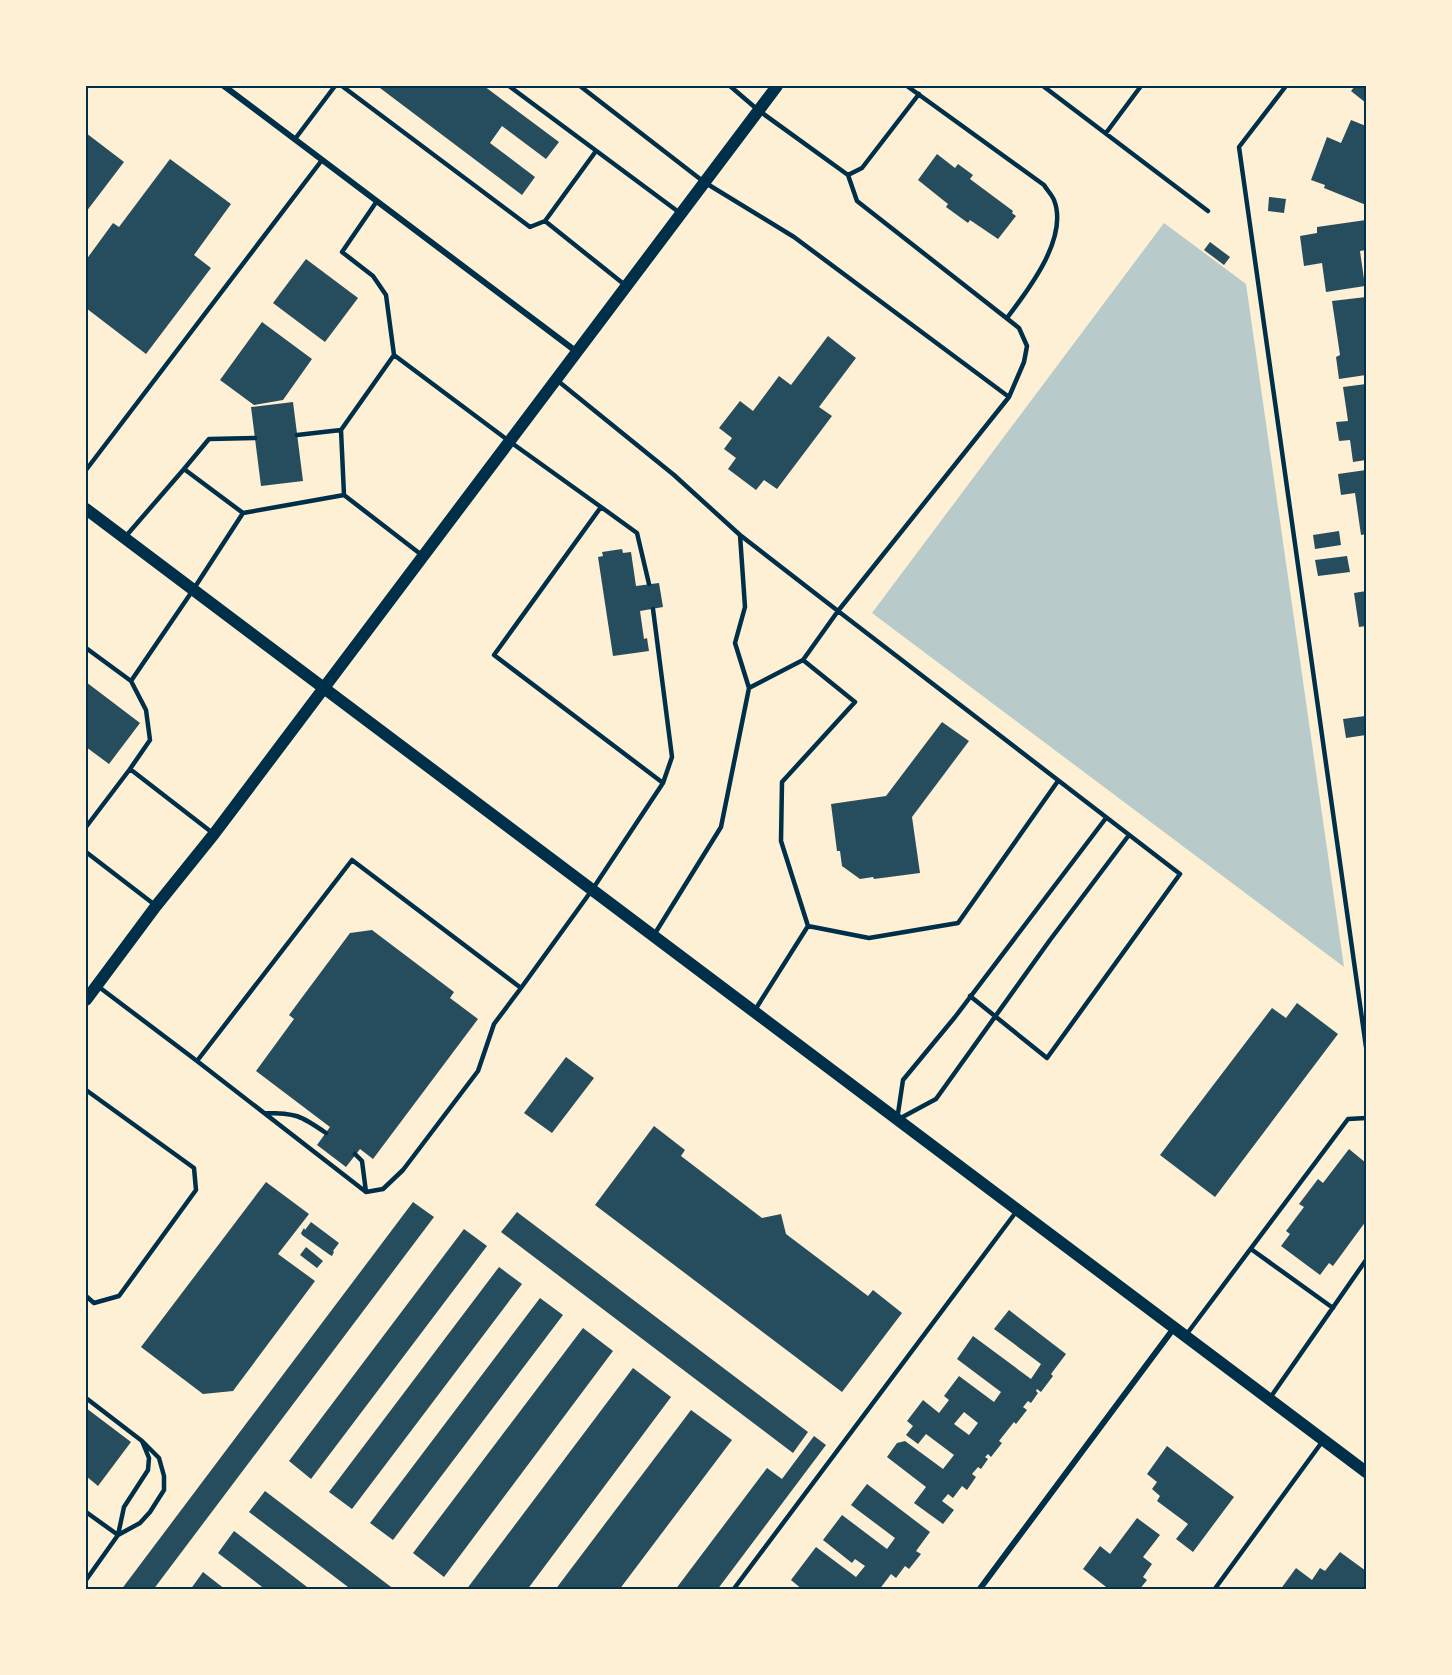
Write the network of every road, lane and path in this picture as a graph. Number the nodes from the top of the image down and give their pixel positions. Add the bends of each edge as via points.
1 (224, 86) edge
2 (335, 86) edge
3 (342, 86) edge
4 (509, 86) edge
5 (580, 86) edge
6 (730, 86) edge
7 (777, 86) edge
8 (907, 86) edge
9 (1043, 86) edge
10 (1141, 86) edge
11 (1286, 86) edge
12 (919, 94) junction
13 (758, 110) junction
14 (1106, 133) junction
15 (295, 139) junction
16 (596, 151) junction
17 (322, 160) junction
18 (848, 176) junction
19 (704, 182) junction
20 (377, 201) junction
21 (1209, 211) dead end
22 (680, 214) junction
23 (545, 221) junction
24 (626, 286) junction
25 (1006, 318) junction
26 (577, 352) junction
27 (394, 355) junction
28 (556, 379) junction
29 (1009, 397) junction
30 (340, 430) junction
31 (297, 435) dead end
32 (255, 438) dead end
33 (509, 441) junction
34 (184, 469) junction
35 (86, 470) edge
36 (344, 495) junction
37 (602, 507) junction
38 (87, 513) edge
39 (243, 513) junction
40 (740, 535) junction
41 (124, 538) junction
42 (423, 556) junction
43 (649, 584) dead end
44 (194, 590) junction
45 (653, 609) dead end
46 (838, 611) junction
47 (86, 648) edge
48 (803, 660) junction
49 (131, 681) junction
50 (323, 688) junction
51 (749, 688) junction
52 (130, 769) junction
53 (1058, 781) junction
54 (663, 783) junction
55 (1106, 818) junction
56 (86, 827) edge
57 (214, 834) junction
58 (1129, 835) junction
59 (86, 852) edge
60 (592, 890) junction
61 (156, 906) junction
62 (808, 926) junction
63 (654, 936) junction
64 (97, 985) junction
65 (521, 988) junction
66 (970, 996) junction
67 (86, 1000) edge
68 (754, 1011) junction
69 (996, 1016) junction
70 (1366, 1047) edge
71 (197, 1061) junction
72 (86, 1090) edge
73 (264, 1113) junction
74 (1366, 1118) edge
75 (897, 1120) junction
76 (326, 1133) dead end
77 (355, 1154) dead end
78 (366, 1192) junction
79 (1018, 1210) junction
80 (1251, 1249) junction
81 (1366, 1260) edge
82 (86, 1296) edge
83 (1333, 1308) junction
84 (1174, 1328) junction
85 (1185, 1336) junction
86 (86, 1398) edge
87 (1269, 1399) junction
88 (1324, 1440) junction
89 (142, 1441) junction
90 (1366, 1472) edge
91 (86, 1512) edge
92 (118, 1535) junction
93 (86, 1580) edge
94 (733, 1590) edge
95 (979, 1590) edge
96 (1214, 1590) edge

1 - 15 street
2 - 15 lane
3 - 23 lane via 530,227
4 - 16 lane
5 - 19 lane
6 - 13 lane
7 - 13 main road
8 - 12 lane
9 - 14 lane
10 - 14 lane
11 - 70 lane via 1239,147
12 - 18 lane via 862,168
12 - 25 lane via 1044,185 1054,199 1057,225 1043,268
13 - 18 lane
13 - 19 main road
14 - 21 lane
15 - 17 street
16 - 22 lane
16 - 23 lane
17 - 20 street
17 - 35 lane
18 - 25 lane via 857,201
19 - 22 main road
19 - 29 lane via 794,237
20 - 26 street
20 - 27 lane via 342,252 373,276 386,295
22 - 24 main road
23 - 24 lane
24 - 26 main road
25 - 29 lane via 1019,328 1028,346
26 - 28 main road
27 - 30 lane
27 - 33 lane
28 - 33 main road
28 - 40 lane via 674,475
29 - 46 lane
30 - 31 lane
30 - 36 lane
32 - 34 lane via 209,439
33 - 37 lane
33 - 42 main road
34 - 39 lane
34 - 41 lane
36 - 39 lane
36 - 42 lane
37 - 43 lane via 636,534
37 - 54 lane via 494,655
38 - 41 main road
39 - 44 lane
40 - 46 lane
40 - 51 lane via 745,607 735,643
41 - 44 main road
42 - 50 main road
44 - 49 lane
44 - 50 main road
45 - 54 lane via 672,757
46 - 48 lane
46 - 53 lane
47 - 49 lane
48 - 51 lane
48 - 62 lane via 855,702 782,782 781,841
49 - 52 lane via 146,710 150,740
50 - 57 main road
50 - 60 main road
51 - 63 lane via 721,827
52 - 56 lane
52 - 57 lane
53 - 55 lane
53 - 62 lane via 958,923 869,938
54 - 60 lane
55 - 58 lane
55 - 66 lane
57 - 61 main road
58 - 69 lane
58 - 69 lane via 1180,874 1047,1058
59 - 61 lane
60 - 63 main road
60 - 65 lane
61 - 64 main road
62 - 68 lane
63 - 68 main road
64 - 67 main road
64 - 71 lane
65 - 71 lane via 352,860
65 - 78 lane via 494,1024 478,1071 403,1170 383,1189
66 - 69 lane
66 - 75 lane via 903,1080
68 - 75 main road
69 - 75 lane via 936,1098
71 - 73 lane
72 - 82 lane via 194,1168 196,1190 119,1296 94,1303
73 - 76 lane via 303,1117
73 - 78 lane
74 - 80 lane via 1348,1119
75 - 79 main road
77 - 78 lane via 362,1161
79 - 84 main road
79 - 94 lane
80 - 83 lane
80 - 85 lane
81 - 83 lane
83 - 87 lane
84 - 85 main road
84 - 95 street
85 - 87 main road
86 - 89 lane
87 - 88 main road
88 - 90 main road
88 - 96 lane
89 - 92 lane via 149,1458 147,1470 124,1507
89 - 92 lane via 159,1458 164,1490 140,1523
91 - 92 lane
92 - 93 lane

